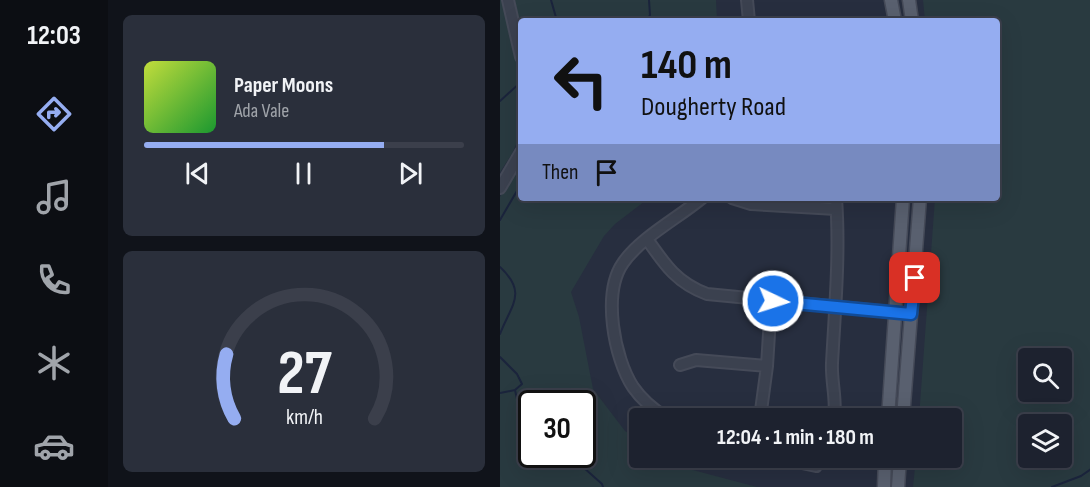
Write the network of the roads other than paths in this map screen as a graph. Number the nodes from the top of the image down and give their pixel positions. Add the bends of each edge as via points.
1 (508, 0) edge
2 (747, 0) edge
3 (892, 0) edge
4 (909, 0) edge
5 (749, 18) edge
6 (895, 18) edge
7 (912, 18) edge
8 (518, 44) edge
9 (518, 157) edge
10 (500, 188) edge
11 (697, 201) edge
12 (742, 201) edge
13 (904, 201) edge
14 (920, 201) edge
15 (836, 204) edge
16 (647, 239) junction
17 (771, 301) junction
18 (836, 306) junction
19 (895, 309) junction
20 (912, 310) junction
21 (680, 365) dead end
22 (767, 366) junction
23 (653, 408) edge
24 (762, 408) edge
25 (834, 408) edge
26 (889, 408) edge
27 (904, 408) edge
28 (885, 468) edge
29 (899, 468) edge
30 (884, 487) edge
31 (898, 487) edge

1 - 8 street
2 - 5 street
3 - 6 main road
4 - 7 main road
9 - 10 street
11 - 16 street
12 - 15 street
13 - 19 main road
14 - 20 main road
15 - 18 street
16 - 17 street via 666,266 693,289 716,296
16 - 23 street via 622,265 612,291 611,315 632,386
17 - 18 street
17 - 22 street
18 - 19 street via 850,302
18 - 25 street via 831,367
19 - 20 street
19 - 26 main road
20 - 27 main road
21 - 22 street via 696,360
22 - 24 street
28 - 30 main road
29 - 31 main road

